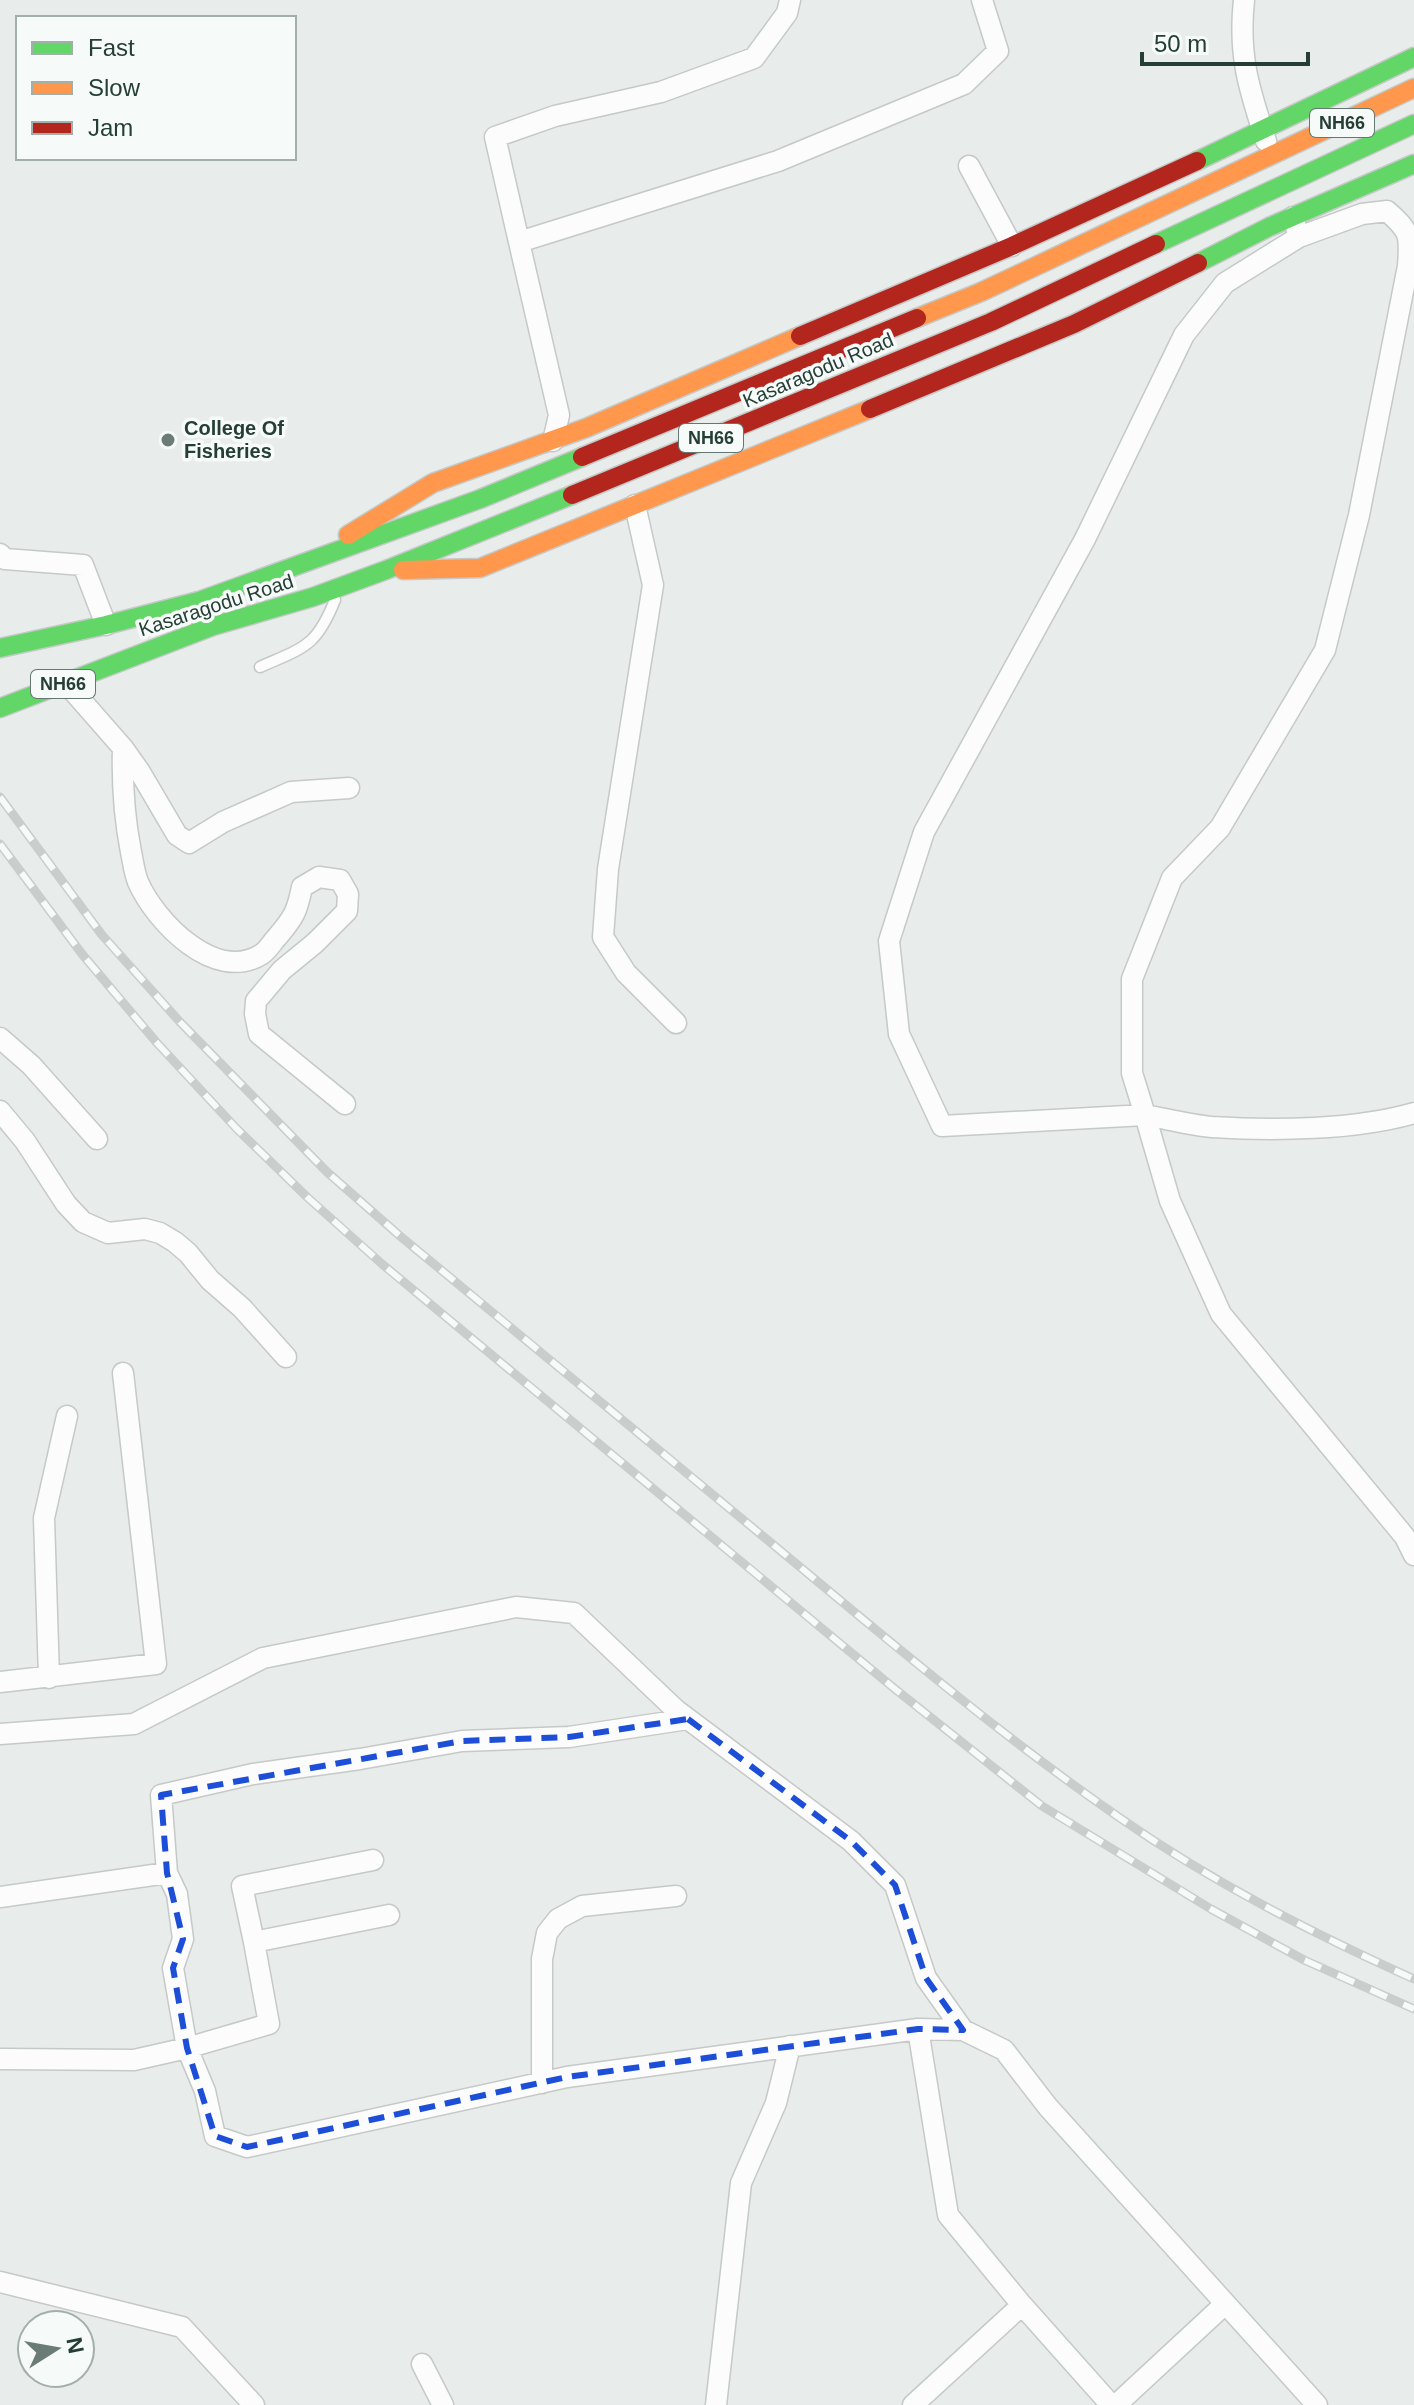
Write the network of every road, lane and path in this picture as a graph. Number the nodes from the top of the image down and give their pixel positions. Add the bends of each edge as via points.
1 (790, 0) edge
2 (982, 0) edge
3 (1244, 0) edge
4 (1414, 57) edge
5 (1414, 88) edge
6 (1414, 124) edge
7 (1262, 131) junction
8 (1270, 157) junction
9 (1414, 164) edge
10 (969, 166) dead end
11 (1293, 217) junction
12 (1299, 237) junction
13 (519, 242) junction
14 (1012, 246) junction
15 (559, 415) junction
16 (586, 428) junction
17 (553, 441) junction
18 (635, 505) junction
19 (331, 553) junction
20 (0, 554) edge
21 (386, 570) junction
22 (340, 587) junction
23 (106, 625) junction
24 (0, 648) edge
25 (260, 667) dead end
26 (66, 683) junction
27 (0, 708) edge
28 (123, 748) junction
29 (349, 788) dead end
30 (676, 1023) dead end
31 (0, 1038) edge
32 (345, 1104) dead end
33 (0, 1111) edge
34 (1414, 1113) edge
35 (1145, 1115) junction
36 (97, 1139) dead end
37 (286, 1357) dead end
38 (123, 1373) dead end
39 (67, 1416) dead end
40 (1410, 1546) edge
41 (49, 1678) junction
42 (0, 1682) edge
43 (688, 1719) junction
44 (0, 1734) edge
45 (373, 1860) dead end
46 (167, 1873) junction
47 (676, 1896) dead end
48 (0, 1897) edge
49 (389, 1915) dead end
50 (254, 1942) junction
51 (918, 2029) junction
52 (963, 2030) junction
53 (790, 2046) junction
54 (187, 2048) junction
55 (0, 2059) edge
56 (542, 2083) junction
57 (0, 2282) edge
58 (1225, 2304) junction
59 (1022, 2305) junction
60 (422, 2364) dead end
61 (254, 2405) edge
62 (443, 2405) edge
63 (716, 2405) edge
64 (913, 2405) edge
65 (1114, 2405) edge
66 (1317, 2405) edge

1 - 13 street via 787,13 754,58 661,92 555,116 495,137
2 - 13 street via 998,51 964,84 778,161
3 - 7 street via 1245,74
4 - 7 main road
5 - 8 main road, Kasaragodu Road / NH66
6 - 21 main road, Kasaragodu Road / NH66 via 991,322
7 - 8 street
7 - 14 main road
8 - 19 main road, Kasaragodu Road / NH66 via 981,292 509,488
9 - 11 main road
10 - 14 street
11 - 12 street
11 - 18 main road via 1074,324
12 - 35 street via 1362,214 1387,211 1410,238 1408,266 1359,515 1325,650 1220,828 1172,878 1132,979 1132,1073
12 - 35 street via 1225,283 1184,335 1085,539 924,832 889,941 899,1034 942,1126
13 - 15 street
14 - 16 main road
15 - 16 street
15 - 17 street
16 - 17 main road
17 - 19 main road via 433,483 349,533
18 - 21 main road via 480,568
18 - 30 street via 653,585 608,869 603,937 626,973
19 - 23 main road, Kasaragodu Road / NH66 via 199,601
20 - 23 street via 5,559 83,565
21 - 22 main road, Kasaragodu Road / NH66
22 - 25 lane via 320,634 304,648
22 - 26 main road, Kasaragodu Road / NH66 via 213,626
23 - 24 main road, NH66
26 - 27 main road, Kasaragodu Road / NH66
26 - 28 street
28 - 29 street via 177,835 189,843 291,792
28 - 32 street via 122,790 136,879 150,905 190,947 216,960 263,954 295,916 302,887 319,877 340,880 348,894 347,911 282,970 256,1001 255,1014 259,1034
31 - 36 street
33 - 37 street via 83,1222 108,1233 145,1229 175,1242
34 - 35 street via 1317,1128 1211,1127
35 - 40 street via 1170,1201 1221,1314
38 - 41 street via 156,1664
39 - 41 street via 44,1518
41 - 42 street
43 - 44 street via 574,1613 516,1607 263,1658 134,1724
43 - 46 street via 569,1737 462,1741 253,1774 161,1795
43 - 52 street via 851,1841 895,1885 926,1978
45 - 50 street via 242,1886
46 - 48 street
46 - 54 street via 177,1894 183,1939 173,1968
47 - 56 street via 582,1906 558,1919 547,1933 542,1959
49 - 50 street
50 - 54 street via 269,2024
51 - 52 street
51 - 53 street
51 - 59 street via 948,2215
52 - 58 street via 1004,2050 1048,2107
53 - 56 street
53 - 63 street via 776,2103 741,2183
54 - 55 street via 134,2060
54 - 56 street via 205,2091 215,2136 247,2147
57 - 61 street via 182,2327
58 - 65 street
58 - 66 street
59 - 64 street
59 - 65 street
60 - 62 street

